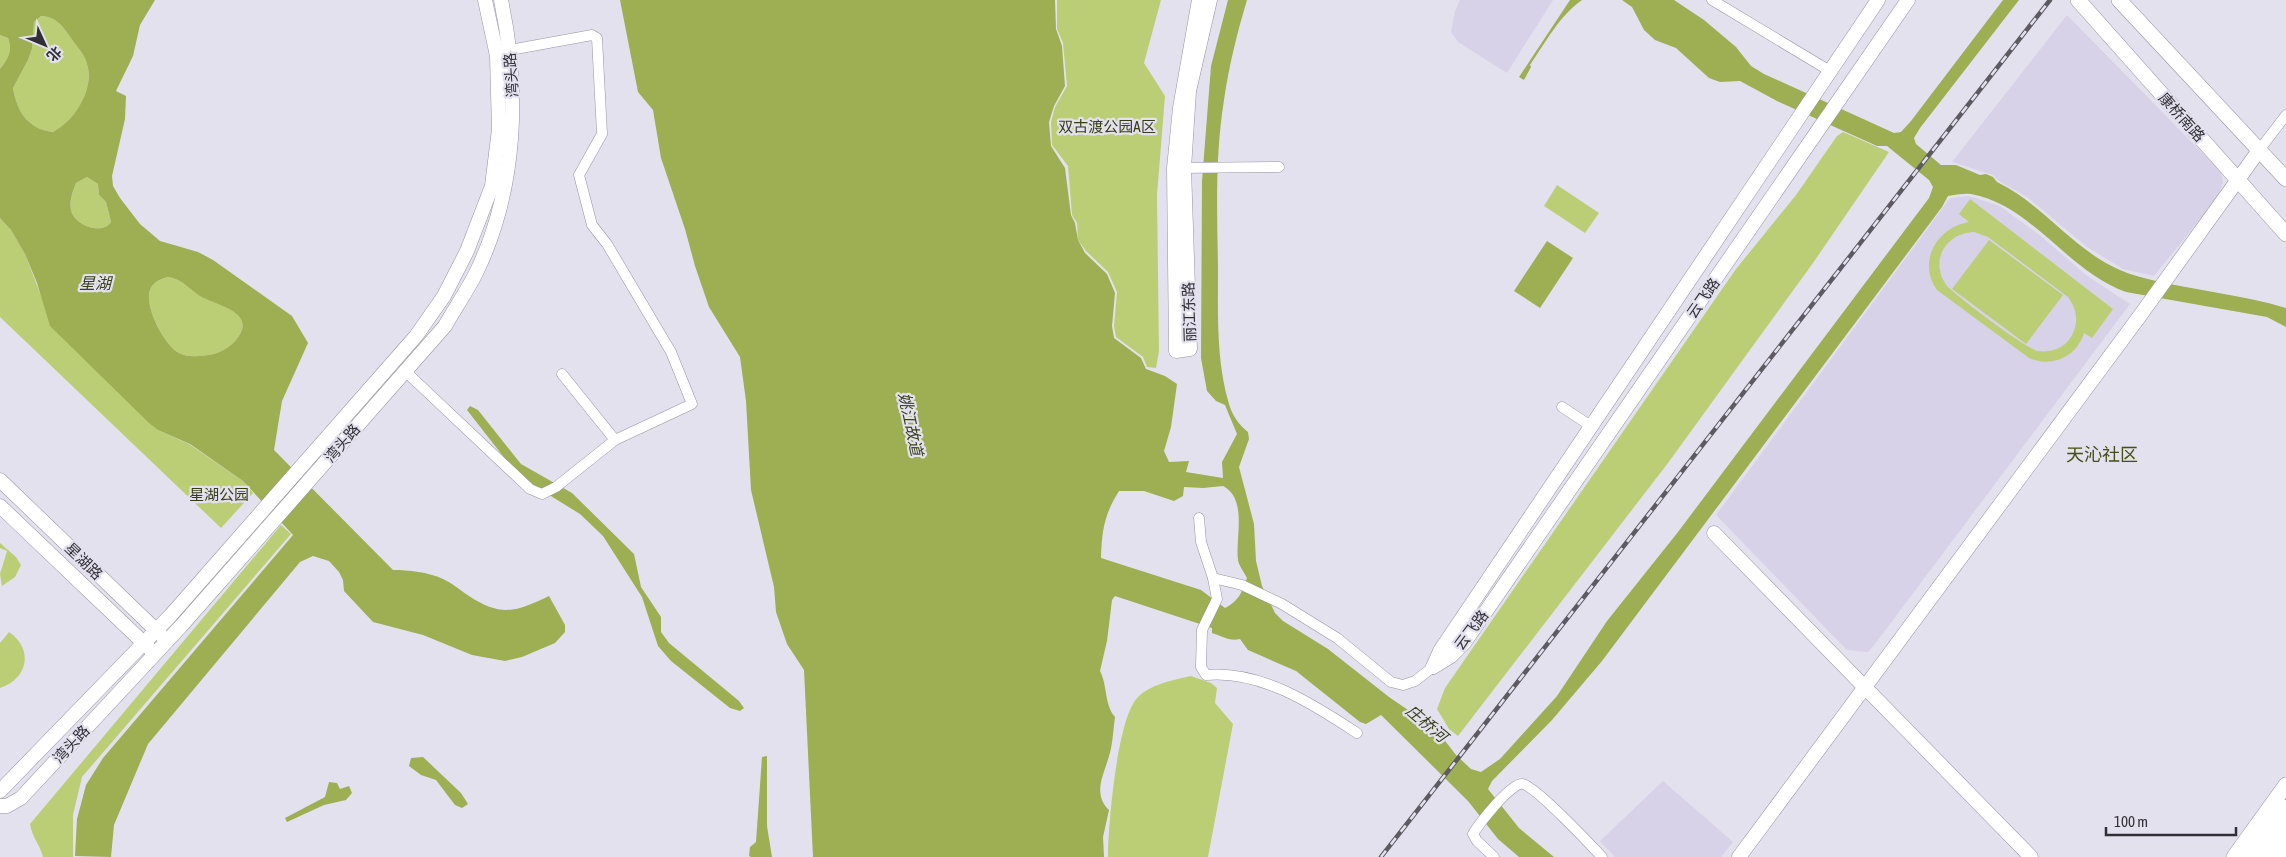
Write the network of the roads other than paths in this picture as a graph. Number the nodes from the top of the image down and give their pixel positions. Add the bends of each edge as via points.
1 (486, 0) edge
2 (501, 0) edge
3 (1199, 0) edge
4 (1210, 0) edge
5 (1712, 0) edge
6 (1878, 0) edge
7 (1908, 0) edge
8 (2078, 0) edge
9 (2119, 0) edge
10 (510, 50) junction
11 (1827, 76) junction
12 (2286, 115) edge
13 (2262, 151) junction
14 (2286, 166) edge
15 (1279, 167) dead end
16 (1181, 168) junction
17 (2286, 179) edge
18 (2239, 181) junction
19 (2286, 234) edge
20 (405, 371) junction
21 (562, 374) dead end
22 (1562, 407) dead end
23 (1591, 426) junction
24 (615, 440) junction
25 (0, 480) edge
26 (0, 506) edge
27 (1199, 518) dead end
28 (1714, 533) dead end
29 (1213, 578) junction
30 (125, 600) junction
31 (109, 610) junction
32 (156, 630) junction
33 (167, 641) junction
34 (143, 643) junction
35 (155, 654) junction
36 (1433, 667) junction
37 (1865, 688) junction
38 (1357, 733) dead end
39 (2286, 785) edge
40 (1, 788) edge
41 (21, 798) junction
42 (3, 806) edge
43 (2286, 809) edge
44 (2286, 830) edge
45 (2286, 848) edge
46 (1494, 857) edge
47 (1602, 857) edge
48 (1739, 857) edge
49 (2031, 857) edge
50 (2234, 857) edge
51 (2251, 857) edge
52 (2266, 857) edge
53 (2279, 857) edge

1 - 32 main road, 湾头路 via 498,56 499,129 492,186 467,251 444,296 416,336
2 - 10 main road, 湾头路
3 - 16 main road, 丽江东路 via 1180,108
4 - 16 main road, 丽江东路 via 1189,91
5 - 11 street
6 - 11 main road, 云飞路
7 - 36 main road, 云飞路 via 1464,643
8 - 18 main road, 康桥南路
9 - 13 main road
10 - 20 main road, 湾头路 via 514,93 510,155 497,217 476,272 445,326
10 - 24 street via 592,35 597,38 602,134 579,175 592,225 607,244 671,352 692,404
11 - 23 main road, 云飞路
12 - 13 street
13 - 14 main road
13 - 17 main road
13 - 18 main road
15 - 16 street
16 - 16 main road, 丽江东路 via 1176,351 1190,350
18 - 19 main road, 康桥南路
18 - 37 main road
20 - 24 street via 530,489 542,494 556,488
20 - 33 main road, 湾头路
21 - 24 street
22 - 23 street
23 - 36 main road, 云飞路 via 1440,651
25 - 30 main road, 星湖路
26 - 31 main road, 星湖路
27 - 29 street via 1200,542
28 - 37 main road
29 - 36 street via 1242,585 1280,603 1337,638 1391,682 1403,686 1415,682
29 - 38 street via 1217,600 1202,630 1202,667 1206,675 1228,673 1299,697
30 - 31 main road
30 - 32 main road, 星湖路
31 - 34 main road, 星湖路
32 - 33 main road, 星湖路
32 - 34 main road, 湾头路
33 - 35 main road, 湾头路
34 - 35 main road, 星湖路
34 - 40 main road, 湾头路
35 - 41 main road, 湾头路
37 - 48 main road
37 - 49 main road
39 - 50 main road
40 - 41 main road
41 - 42 main road, 湾头路
43 - 51 highway
44 - 52 highway
45 - 53 main road
46 - 47 street via 1474,834 1508,792 1515,785 1522,784

